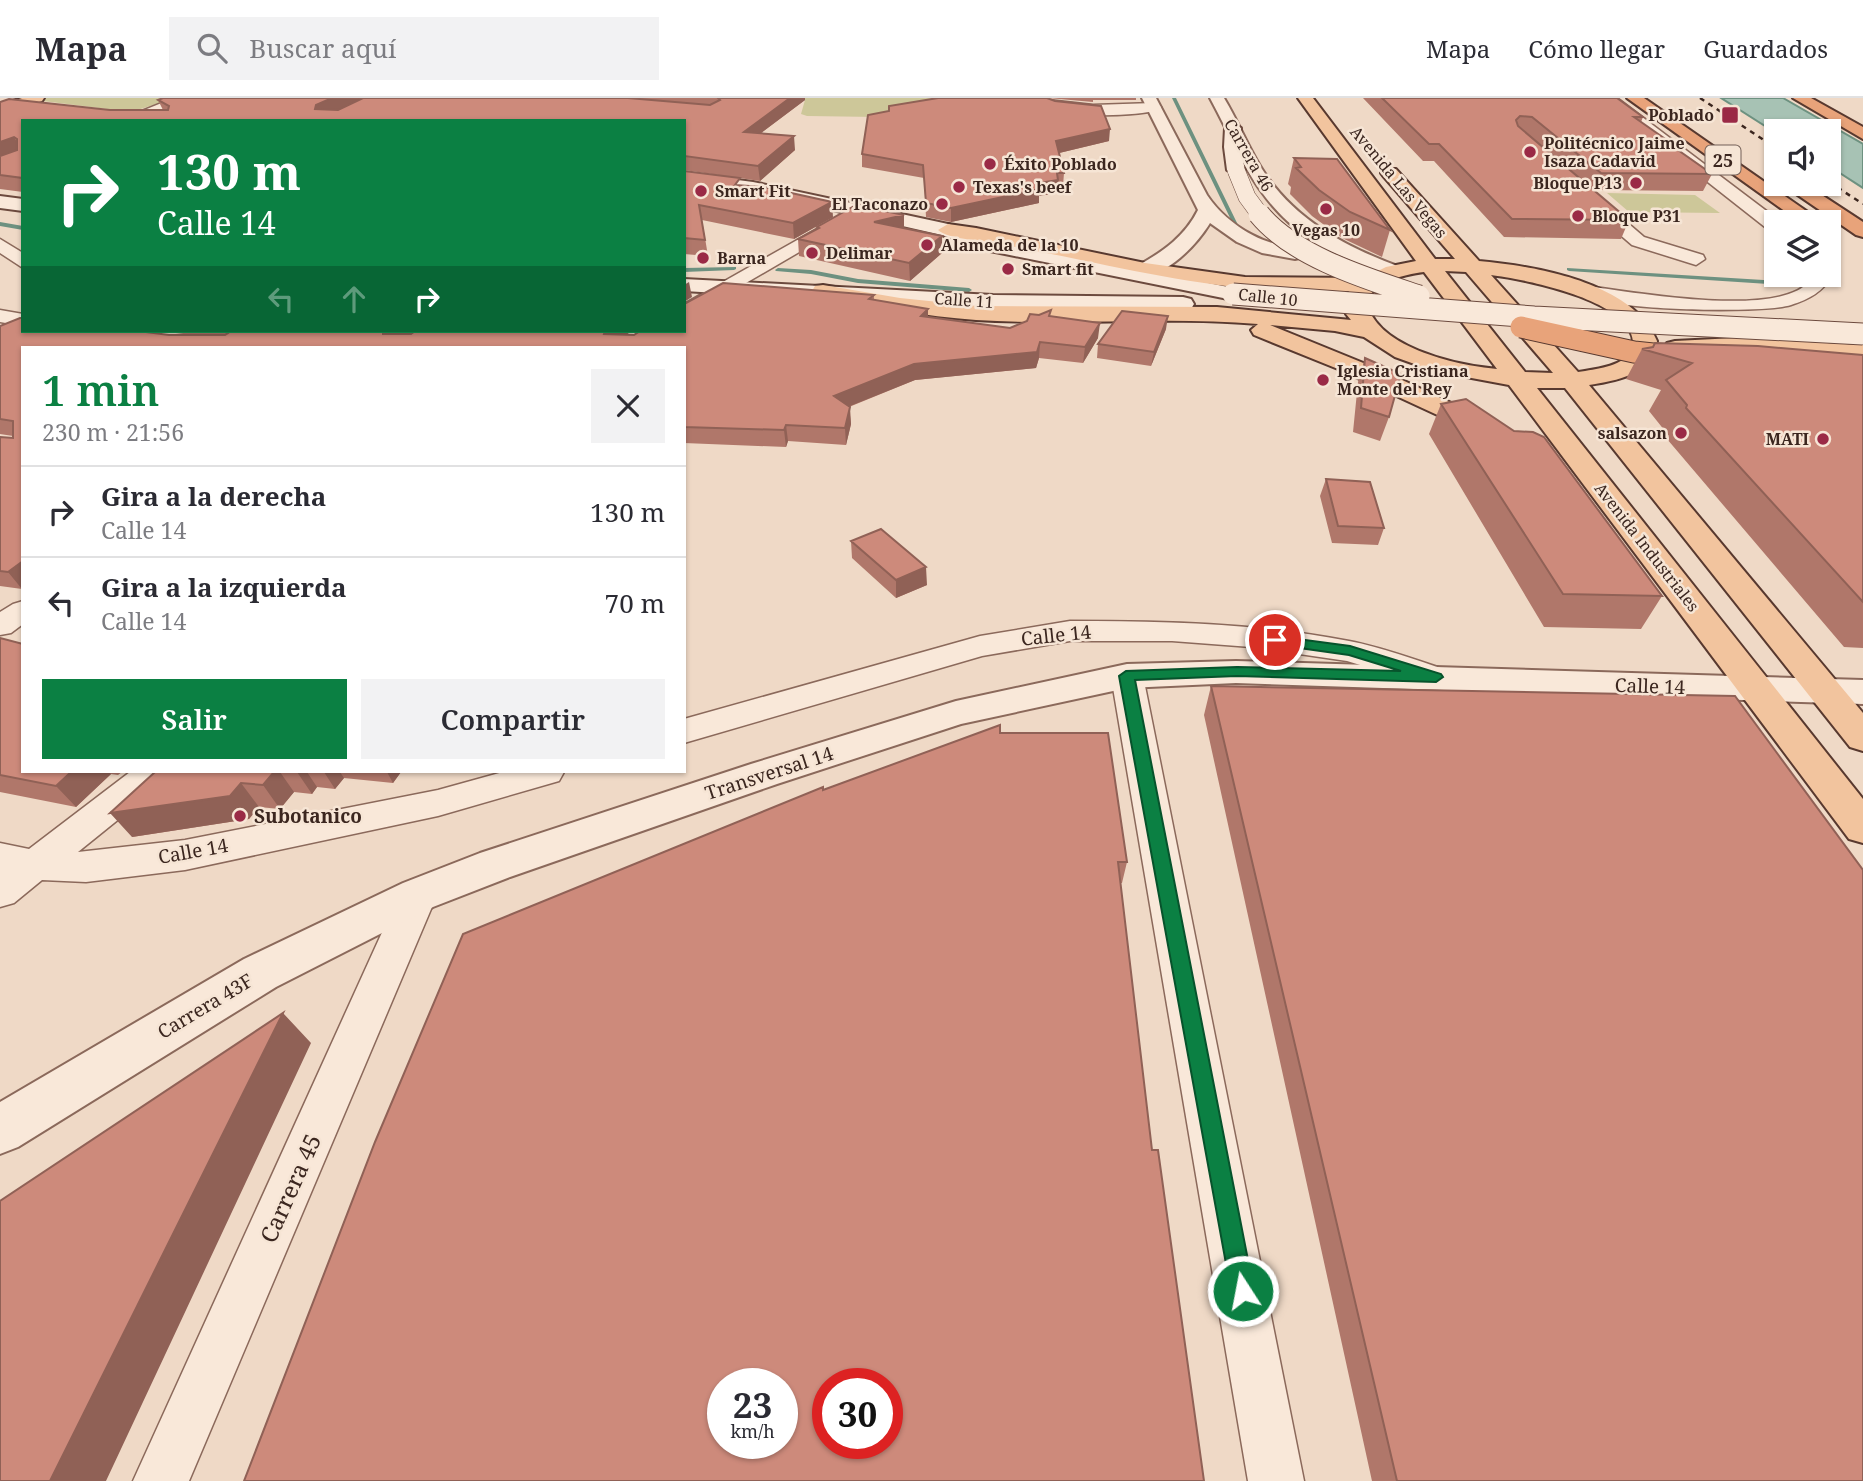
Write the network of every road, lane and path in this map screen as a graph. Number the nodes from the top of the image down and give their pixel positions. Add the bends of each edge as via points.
1 (37, 98) edge
2 (187, 98) edge
3 (1037, 98) edge
4 (1217, 98) edge
5 (1305, 98) edge
6 (1608, 98) edge
7 (1634, 98) edge
8 (1800, 98) edge
9 (1819, 98) edge
10 (5, 103) edge
11 (1152, 103) edge
12 (55, 109) edge
13 (108, 115) edge
14 (129, 119) edge
15 (1863, 122) edge
16 (1233, 128) junction
17 (1863, 134) edge
18 (1381, 162) dead end
19 (686, 178) edge
20 (1578, 190) edge
21 (1812, 196) edge
22 (0, 202) edge
23 (21, 205) edge
24 (859, 209) junction
25 (1795, 210) edge
26 (1207, 211) junction
27 (1429, 219) junction
28 (1764, 219) edge
29 (948, 230) junction
30 (1863, 231) edge
31 (1320, 238) junction
32 (1696, 259) dead end
33 (1469, 265) junction
34 (1430, 266) junction
35 (1146, 269) junction
36 (1393, 271) junction
37 (1538, 276) junction
38 (1365, 284) junction
39 (686, 285) edge
40 (1271, 285) junction
41 (731, 287) junction
42 (1816, 287) edge
43 (823, 291) junction
44 (1598, 297) junction
45 (1239, 301) junction
46 (686, 312) edge
47 (1482, 313) junction
48 (1217, 314) junction
49 (0, 316) edge
50 (1270, 318) junction
51 (21, 320) edge
52 (21, 327) edge
53 (1521, 327) junction
54 (1863, 328) edge
55 (1373, 332) junction
56 (1863, 334) edge
57 (0, 337) edge
58 (1863, 346) edge
59 (1863, 352) edge
60 (1637, 360) junction
61 (1736, 368) edge
62 (1863, 371) edge
63 (1573, 382) junction
64 (1506, 395) junction
65 (1507, 441) edge
66 (1126, 676) junction
67 (1436, 677) junction
68 (1758, 690) junction
69 (1825, 690) junction
70 (1863, 692) edge
71 (686, 730) edge
72 (1863, 738) edge
73 (153, 773) edge
74 (543, 773) edge
75 (1863, 828) edge
76 (0, 858) edge
77 (38, 864) junction
78 (0, 892) edge
79 (418, 895) junction
80 (0, 1130) edge
81 (161, 1481) edge
82 (1276, 1481) edge

1 - 10 main road
2 - 14 street
3 - 11 street via 1046,104 1072,107
4 - 16 main road, Carrera 46
5 - 34 main road, Avenida Las Vegas
6 - 28 street
7 - 25 highway, 25
8 - 17 highway
9 - 15 highway
10 - 12 main road
11 - 26 main road
13 - 14 main road
16 - 31 main road, Carrera 46 via 1275,200
16 - 47 main road, bridge via 1236,170 1261,216 1307,250 1382,283
18 - 27 main road, Avenida Las Vegas
19 - 24 main road, Calle 10
20 - 32 street via 1638,241
21 - 30 highway
22 - 23 main road
24 - 29 main road, Calle 10
24 - 41 street
26 - 31 main road via 1243,238 1274,251 1310,252 1321,247
26 - 35 main road via 1199,229 1181,247
27 - 33 main road, Avenida Las Vegas
27 - 37 main road
29 - 35 main road via 999,235
29 - 45 main road, Calle 10 via 998,247
31 - 36 main road, Carrera 46 via 1355,258
33 - 34 main road
33 - 37 main road
33 - 63 main road
34 - 36 main road
34 - 64 main road, Avenida Industriales
35 - 40 main road
36 - 38 main road
37 - 44 main road
38 - 40 main road
38 - 55 main road via 1355,298 1357,314
39 - 41 main road, Calle 11
40 - 50 main road via 1285,302
41 - 43 main road, Calle 11
41 - 46 street
42 - 44 street via 1790,299 1749,305
43 - 45 main road, Calle 11 via 993,302
43 - 48 main road via 976,313
44 - 54 main road via 1691,317
44 - 60 main road via 1627,314 1640,328 1646,342
45 - 47 main road, Calle 10, bridge
45 - 53 main road, Calle 10
47 - 56 main road, Calle 10, bridge
48 - 50 main road
48 - 65 main road via 1335,358
49 - 51 street
50 - 55 main road
52 - 57 street
53 - 58 main road, Calle 10, bridge
53 - 62 highway, bridge via 1665,356
55 - 64 main road via 1394,346
59 - 60 main road via 1722,345 1662,350
60 - 61 main road
60 - 63 main road via 1608,376
63 - 64 main road
63 - 69 main road
64 - 68 main road, Avenida Industriales via 1614,505
66 - 67 main road, Calle 14 via 1237,672
66 - 79 main road, Transversal 14 via 956,713 495,865
66 - 82 street
67 - 68 main road, Calle 14
67 - 71 street, Calle 14 via 1350,651 1251,637 1070,631 979,646
68 - 69 main road, Calle 14
68 - 75 main road, Avenida Industriales
69 - 70 main road, Calle 14
69 - 72 main road
73 - 77 street
74 - 77 street, Calle 14 via 438,803 185,855 86,867
76 - 77 street, Calle 14
77 - 78 street
79 - 80 main road, Carrera 43F via 260,973
79 - 81 street, Carrera 45

